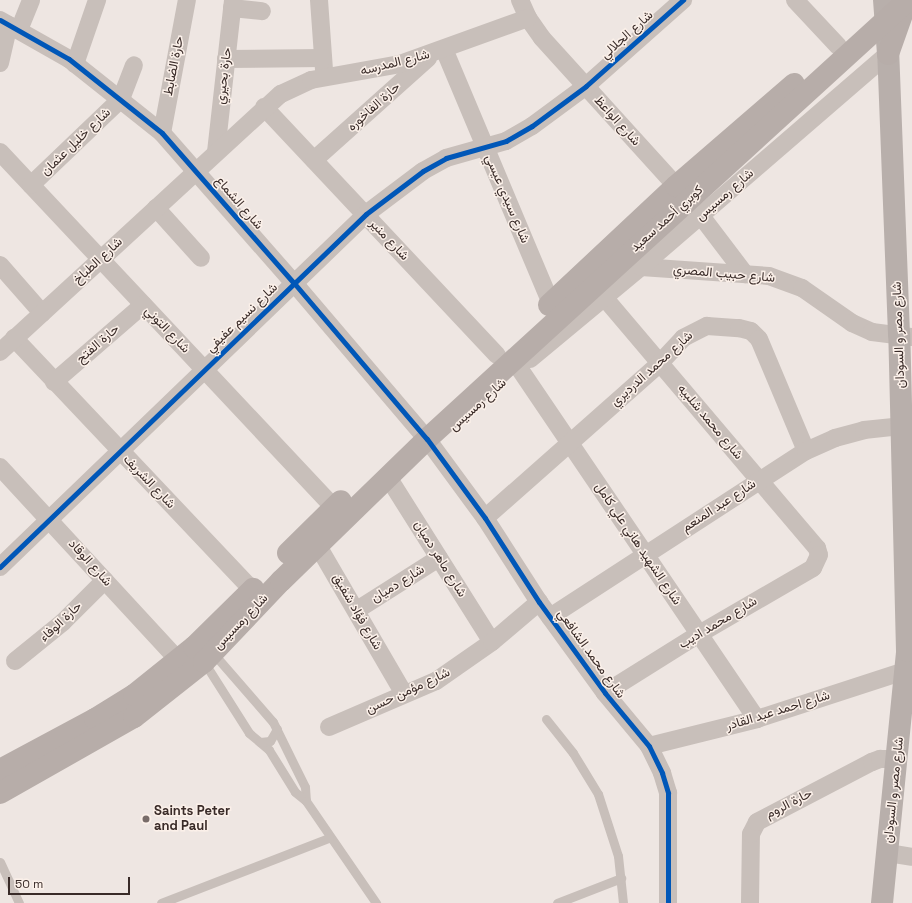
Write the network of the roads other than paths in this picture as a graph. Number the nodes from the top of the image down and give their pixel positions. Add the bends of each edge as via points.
1 (30, 0) edge
2 (97, 0) edge
3 (187, 0) edge
4 (320, 0) edge
5 (520, 0) edge
6 (795, 0) edge
7 (908, 0) edge
8 (679, 1) edge
9 (884, 2) edge
10 (232, 4) edge
11 (262, 11) dead end
12 (528, 18) junction
13 (9, 25) edge
14 (838, 46) junction
15 (438, 51) junction
16 (888, 54) junction
17 (323, 58) junction
18 (226, 59) junction
19 (0, 64) edge
20 (75, 64) junction
21 (134, 65) dead end
22 (324, 77) junction
23 (586, 86) junction
24 (121, 99) junction
25 (264, 107) junction
26 (162, 133) junction
27 (486, 148) junction
28 (0, 152) edge
29 (216, 152) junction
30 (314, 160) junction
31 (197, 171) junction
32 (31, 185) junction
33 (676, 186) junction
34 (156, 208) junction
35 (366, 214) junction
36 (701, 216) junction
37 (201, 258) dead end
38 (101, 259) junction
39 (0, 265) edge
40 (641, 266) junction
41 (745, 274) junction
42 (294, 283) junction
43 (604, 296) junction
44 (551, 304) junction
45 (143, 305) junction
46 (42, 313) junction
47 (906, 335) edge
48 (14, 338) junction
49 (0, 352) edge
50 (497, 355) junction
51 (660, 363) junction
52 (519, 368) junction
53 (204, 370) junction
54 (54, 382) junction
55 (901, 426) junction
56 (422, 434) junction
57 (570, 442) junction
58 (119, 451) junction
59 (806, 451) junction
60 (0, 468) edge
61 (388, 477) junction
62 (758, 480) junction
63 (334, 508) junction
64 (485, 518) junction
65 (50, 519) junction
66 (313, 538) junction
67 (817, 548) joint
68 (645, 555) junction
69 (439, 558) junction
70 (908, 558) edge
71 (0, 566) edge
72 (105, 580) junction
73 (252, 590) junction
74 (539, 602) junction
75 (357, 610) junction
76 (550, 617) junction
77 (699, 634) junction
78 (492, 642) junction
79 (208, 657) junction
80 (908, 658) edge
81 (179, 660) junction
82 (15, 661) dead end
83 (605, 693) junction
84 (404, 694) junction
85 (546, 719) dead end
86 (757, 719) junction
87 (329, 727) dead end
88 (277, 729) junction
89 (260, 742) junction
90 (649, 746) junction
91 (898, 759) junction
92 (0, 770) edge
93 (0, 793) edge
94 (306, 801) junction
95 (329, 838) junction
96 (888, 853) junction
97 (912, 857) edge
98 (0, 862) edge
99 (621, 878) junction
100 (19, 903) edge
101 (162, 903) edge
102 (376, 903) edge
103 (557, 903) edge
104 (623, 903) edge
105 (668, 903) edge
106 (750, 903) edge
107 (882, 903) edge

1 - 13 street
2 - 20 street
3 - 26 street, حارة الضابط
4 - 17 street
5 - 12 street, شارع الواعظ
6 - 14 street
7 - 16 main road, شارع رمسيس
7 - 56 main road, كوبري أحمد سعيد via 573,304
8 - 23 street, شارع الجلالي
9 - 14 main road, شارع رمسيس
9 - 16 main road, شارع مصر و السودان
10 - 11 street
10 - 18 street, حارة بحيري
12 - 15 street, شارع المدرسه
12 - 23 street, شارع الواعظ
13 - 19 street
13 - 20 street, شارع الشماع
14 - 33 main road, شارع رمسيس
15 - 22 street, شارع المدرسه via 400,64
15 - 27 street, شارع سيدي عيسي
15 - 30 street, حارة الفاخوره
16 - 36 street, شارع رمسيس
16 - 47 main road, شارع مصر و السودان
17 - 18 street
17 - 22 street
18 - 29 street, حارة بحيري
20 - 24 street, شارع الشماع
21 - 24 street
22 - 25 street, شارع المدرسه via 296,85
23 - 27 street, شارع نسيم عفيفي via 532,126 506,141
23 - 33 street, شارع الواعظ
24 - 26 street, شارع الشماع
24 - 32 street, شارع خليل عثمان
25 - 29 street, شارع المدرسه
25 - 30 street, شارع منير
26 - 31 street, شارع الشماع
27 - 35 street, شارع نسيم عفيفي via 446,158 423,171
27 - 44 street, شارع سيدي عيسي
28 - 32 street, شارع التوني
29 - 31 street, شارع الطباخ
30 - 35 street, شارع منير
31 - 34 street, شارع الطباخ
31 - 42 street, شارع الشماع
32 - 38 street, شارع التوني
33 - 44 main road, شارع رمسيس
34 - 37 street
34 - 38 street, شارع الطباخ
35 - 42 street, شارع نسيم عفيفي
35 - 50 street, شارع منير
36 - 40 street, شارع رمسيس
36 - 41 street
38 - 45 street, شارع التوني
38 - 46 street, شارع الطباخ
39 - 46 street
40 - 41 street, شارع حبيب المصري
40 - 43 street, شارع رمسيس
41 - 47 street, شارع حبيب المصري via 769,276 791,283 812,294 852,323 872,332
42 - 53 street, شارع نسيم عفيفي
42 - 56 street, شارع الشماع
43 - 51 street, شارع محمد شلبيه
43 - 52 street, شارع رمسيس
44 - 50 main road, شارع رمسيس
45 - 53 street, شارع التوني
45 - 54 street, حارة الفتح
46 - 48 street, شارع الطباخ
47 - 55 main road, شارع مصر و السودان
48 - 49 street, شارع الطباخ
48 - 54 street, شارع الشريف
50 - 56 main road, شارع رمسيس
51 - 57 street, شارع محمد الدرديري
51 - 59 street, شارع محمد الدرديري via 683,338 707,326 751,331 764,350
51 - 62 street, شارع محمد شلبيه
52 - 56 street, شارع رمسيس via 450,431
52 - 57 street, شارع الشهيد هاني علي كامل
53 - 58 street, شارع نسيم عفيفي
53 - 63 street, شارع التوني
54 - 58 street, شارع الشريف
55 - 59 street, شارع عبد المنعم via 864,430 835,438
55 - 70 main road, شارع مصر و السودان
56 - 61 main road, شارع رمسيس
56 - 63 main road, شارع رمسيس
56 - 64 street, شارع محمد الشافعي
57 - 64 street, شارع محمد الدرديري
57 - 68 street, شارع الشهيد هاني علي كامل
58 - 65 street, شارع نسيم عفيفي
58 - 73 street, شارع الشريف
59 - 62 street, شارع عبد المنعم
60 - 65 street, شارع الوقاد
61 - 66 main road, شارع رمسيس
61 - 69 street, شارع ماهر دميان
62 - 67 street, شارع محمد شلبيه
62 - 68 street, شارع عبد المنعم
63 - 66 main road, شارع رمسيس
64 - 74 street, شارع محمد الشافعي
65 - 71 street, شارع نسيم عفيفي
65 - 72 street, شارع الوقاد
66 - 73 main road, شارع رمسيس
66 - 75 street, شارع فؤاد شفيق
66 - 79 main road, شارع رمسيس
67 - 77 street, شارع محمد اديب via 817,562 812,568
68 - 76 street, شارع عبد المنعم
68 - 77 street, شارع الشهيد هاني علي كامل
69 - 75 street, شارع دميان
69 - 78 street, شارع ماهر دميان
70 - 80 main road, شارع مصر و السودان
72 - 81 street, شارع الوقاد
72 - 82 street, حارة الوفاء via 63,622
73 - 81 main road, شارع رمسيس
74 - 76 street, شارع محمد الشافعي
74 - 78 street, شارع مؤمن حسن
75 - 84 street, شارع فؤاد شفيق
76 - 83 street, شارع محمد الشافعي
77 - 83 street, شارع محمد اديب
77 - 86 street, شارع الشهيد هاني علي كامل
78 - 84 street, شارع مؤمن حسن via 436,681
79 - 88 lane
79 - 89 lane via 249,733
79 - 93 main road, شارع رمسيس via 134,717
80 - 86 street, شارع احمد عبد القادر
80 - 91 main road, شارع مصر و السودان
81 - 92 main road, شارع رمسيس via 134,695 102,715
83 - 90 street, شارع محمد الشافعي
84 - 87 street, شارع مؤمن حسن
85 - 99 lane via 573,753 598,794 611,828
86 - 90 street, شارع احمد عبد القادر
88 - 89 lane via 270,741
88 - 94 lane via 305,787
89 - 94 lane via 269,750 295,792
90 - 105 street, شارع محمد الشافعي via 668,793
91 - 96 main road, شارع مصر و السودان
91 - 106 street, حارة الروم via 880,759 872,762 757,822 751,834
94 - 95 lane
95 - 101 lane
95 - 102 lane
96 - 97 street
96 - 107 main road, شارع مصر و السودان
98 - 100 lane
99 - 103 lane
99 - 104 lane

